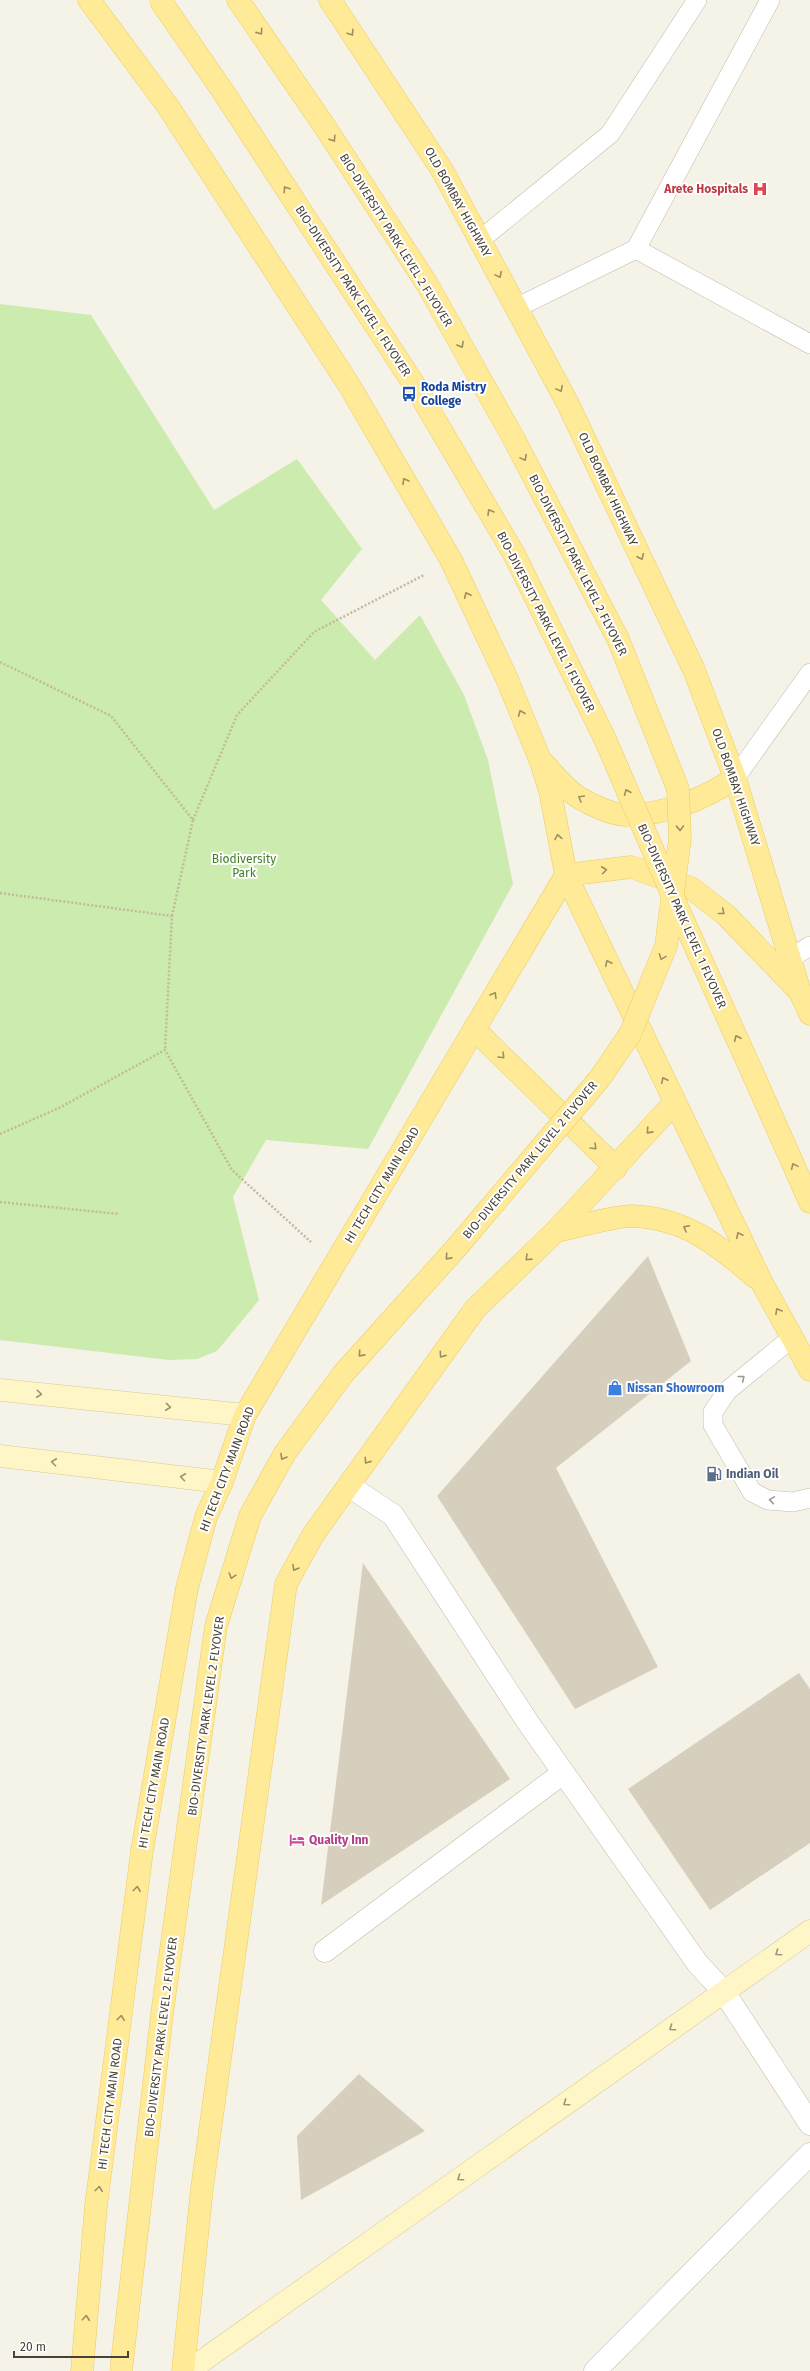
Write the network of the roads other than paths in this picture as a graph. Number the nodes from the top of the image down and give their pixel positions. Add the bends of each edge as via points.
1 (89, 0) edge
2 (160, 0) edge
3 (238, 0) edge
4 (330, 0) edge
5 (697, 0) edge
6 (770, 0) edge
7 (480, 240) junction
8 (636, 249) junction
9 (516, 308) junction
10 (810, 344) edge
11 (810, 673) edge
12 (541, 762) junction
13 (735, 778) junction
14 (566, 875) junction
15 (810, 946) edge
16 (791, 958) junction
17 (800, 992) junction
18 (810, 1014) edge
19 (474, 1029) junction
20 (675, 1102) junction
21 (616, 1168) junction
22 (810, 1202) edge
23 (556, 1231) junction
24 (762, 1283) junction
25 (793, 1337) junction
26 (810, 1370) edge
27 (0, 1390) edge
28 (246, 1415) junction
29 (0, 1456) edge
30 (222, 1482) junction
31 (349, 1486) junction
32 (810, 1498) edge
33 (564, 1773) junction
34 (810, 1931) edge
35 (326, 1951) dead end
36 (724, 1992) junction
37 (810, 2124) edge
38 (810, 2154) edge
39 (82, 2371) edge
40 (122, 2371) edge
41 (183, 2371) edge
42 (188, 2371) edge
43 (595, 2371) edge

12 -> 1 main road via 507,679 451,560 349,385 167,105
22 -> 2 main road, BIO-DIVERSITY PARK LEVEL 1 FLYOVER, bridge via 605,739 514,554 415,386 222,90
3 -> 40 main road, BIO-DIVERSITY PARK LEVEL 2 FLYOVER, bridge via 323,124 427,284 515,441 618,639 678,790 680,839 666,946 630,1034 600,1078 462,1241 343,1374 285,1453 250,1516 216,1626 162,2014
4 -> 7 main road, OLD BOMBAY HIGHWAY via 442,170
5 - 7 lane via 610,134
6 - 8 lane
7 -> 9 main road, OLD BOMBAY HIGHWAY
8 - 9 lane
8 - 10 lane
9 -> 13 main road, OLD BOMBAY HIGHWAY via 568,404 694,670
11 - 13 lane
13 -> 12 main road via 693,801 658,811 626,815 597,806 577,796
14 -> 12 main road via 550,791
13 - 16 main road, OLD BOMBAY HIGHWAY
14 -> 17 main road via 631,867 691,888 726,915
19 -> 14 main road, HI TECH CITY MAIN ROAD
20 -> 14 main road
15 - 16 lane
16 - 17 main road, OLD BOMBAY HIGHWAY
17 - 18 main road, OLD BOMBAY HIGHWAY
19 -> 21 main road
19 - 28 main road, HI TECH CITY MAIN ROAD
20 -> 21 main road
24 -> 20 main road
21 - 23 main road
24 -> 23 main road via 719,1246 672,1221 630,1216
23 -> 31 main road via 475,1309
25 -> 24 main road
25 - 26 main road
32 -> 25 lane via 793,1502 768,1500 752,1492 713,1425 713,1412 727,1391
27 -> 28 street
28 - 30 main road, HI TECH CITY MAIN ROAD
30 -> 29 street
39 -> 30 main road, HI TECH CITY MAIN ROAD via 96,2206 142,1851 187,1588 206,1517
31 - 33 street via 393,1515 527,1721
31 -> 41 main road via 314,1535 286,1584 203,2180
33 - 35 street
33 - 36 street via 698,1964
34 -> 36 street
36 - 37 street
36 -> 42 street
38 - 43 street

